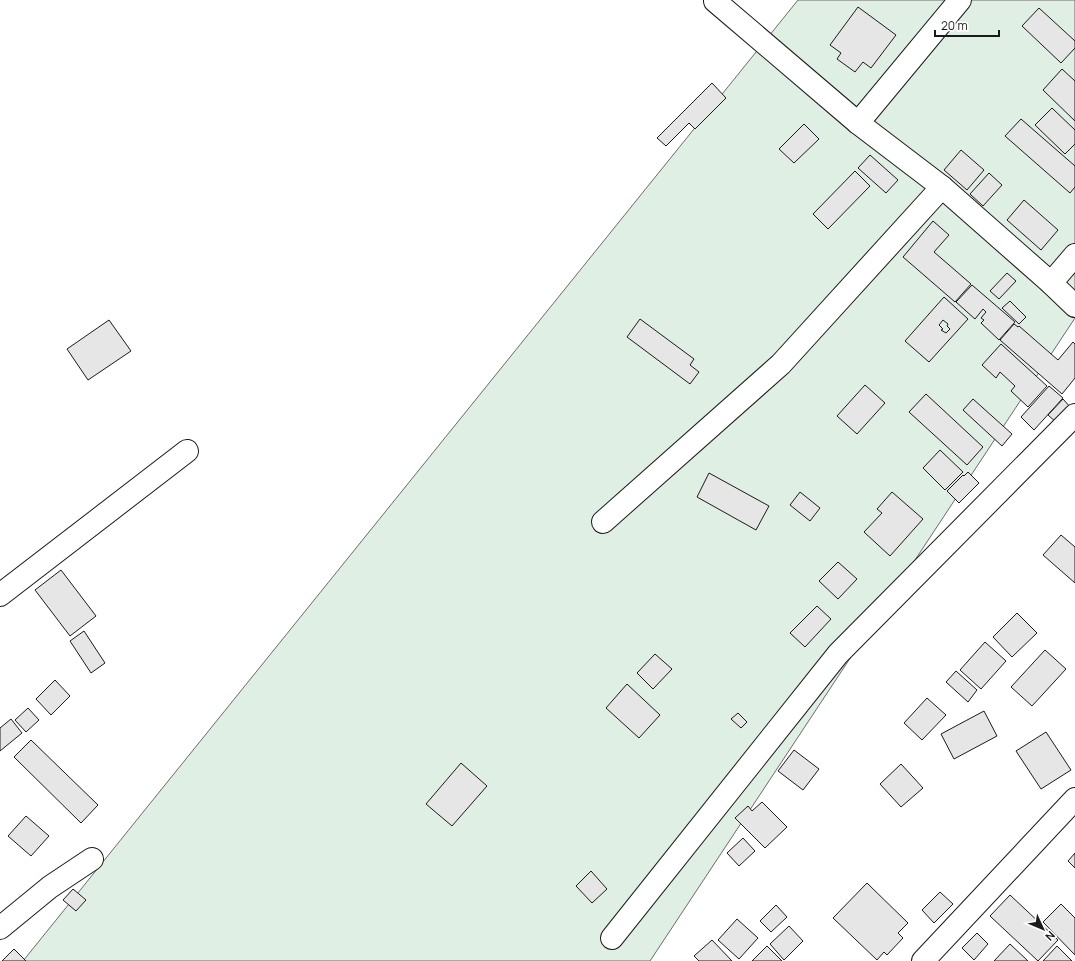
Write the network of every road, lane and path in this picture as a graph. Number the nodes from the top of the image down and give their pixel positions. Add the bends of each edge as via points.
1 (960, 0) edge
2 (714, 1) edge
3 (858, 123) junction
4 (942, 187) junction
5 (1075, 255) edge
6 (1051, 283) junction
7 (1075, 306) edge
8 (1075, 416) edge
9 (187, 451) dead end
10 (603, 522) dead end
11 (0, 595) edge
12 (1075, 800) edge
13 (92, 859) dead end
14 (0, 928) edge
15 (612, 938) dead end
16 (922, 961) edge

1 - 3 street
2 - 3 street
3 - 4 street
4 - 6 street
4 - 10 street via 781,364
5 - 6 street
6 - 7 street
8 - 15 street via 838,654
9 - 11 street
12 - 16 street
13 - 14 street via 50,887

